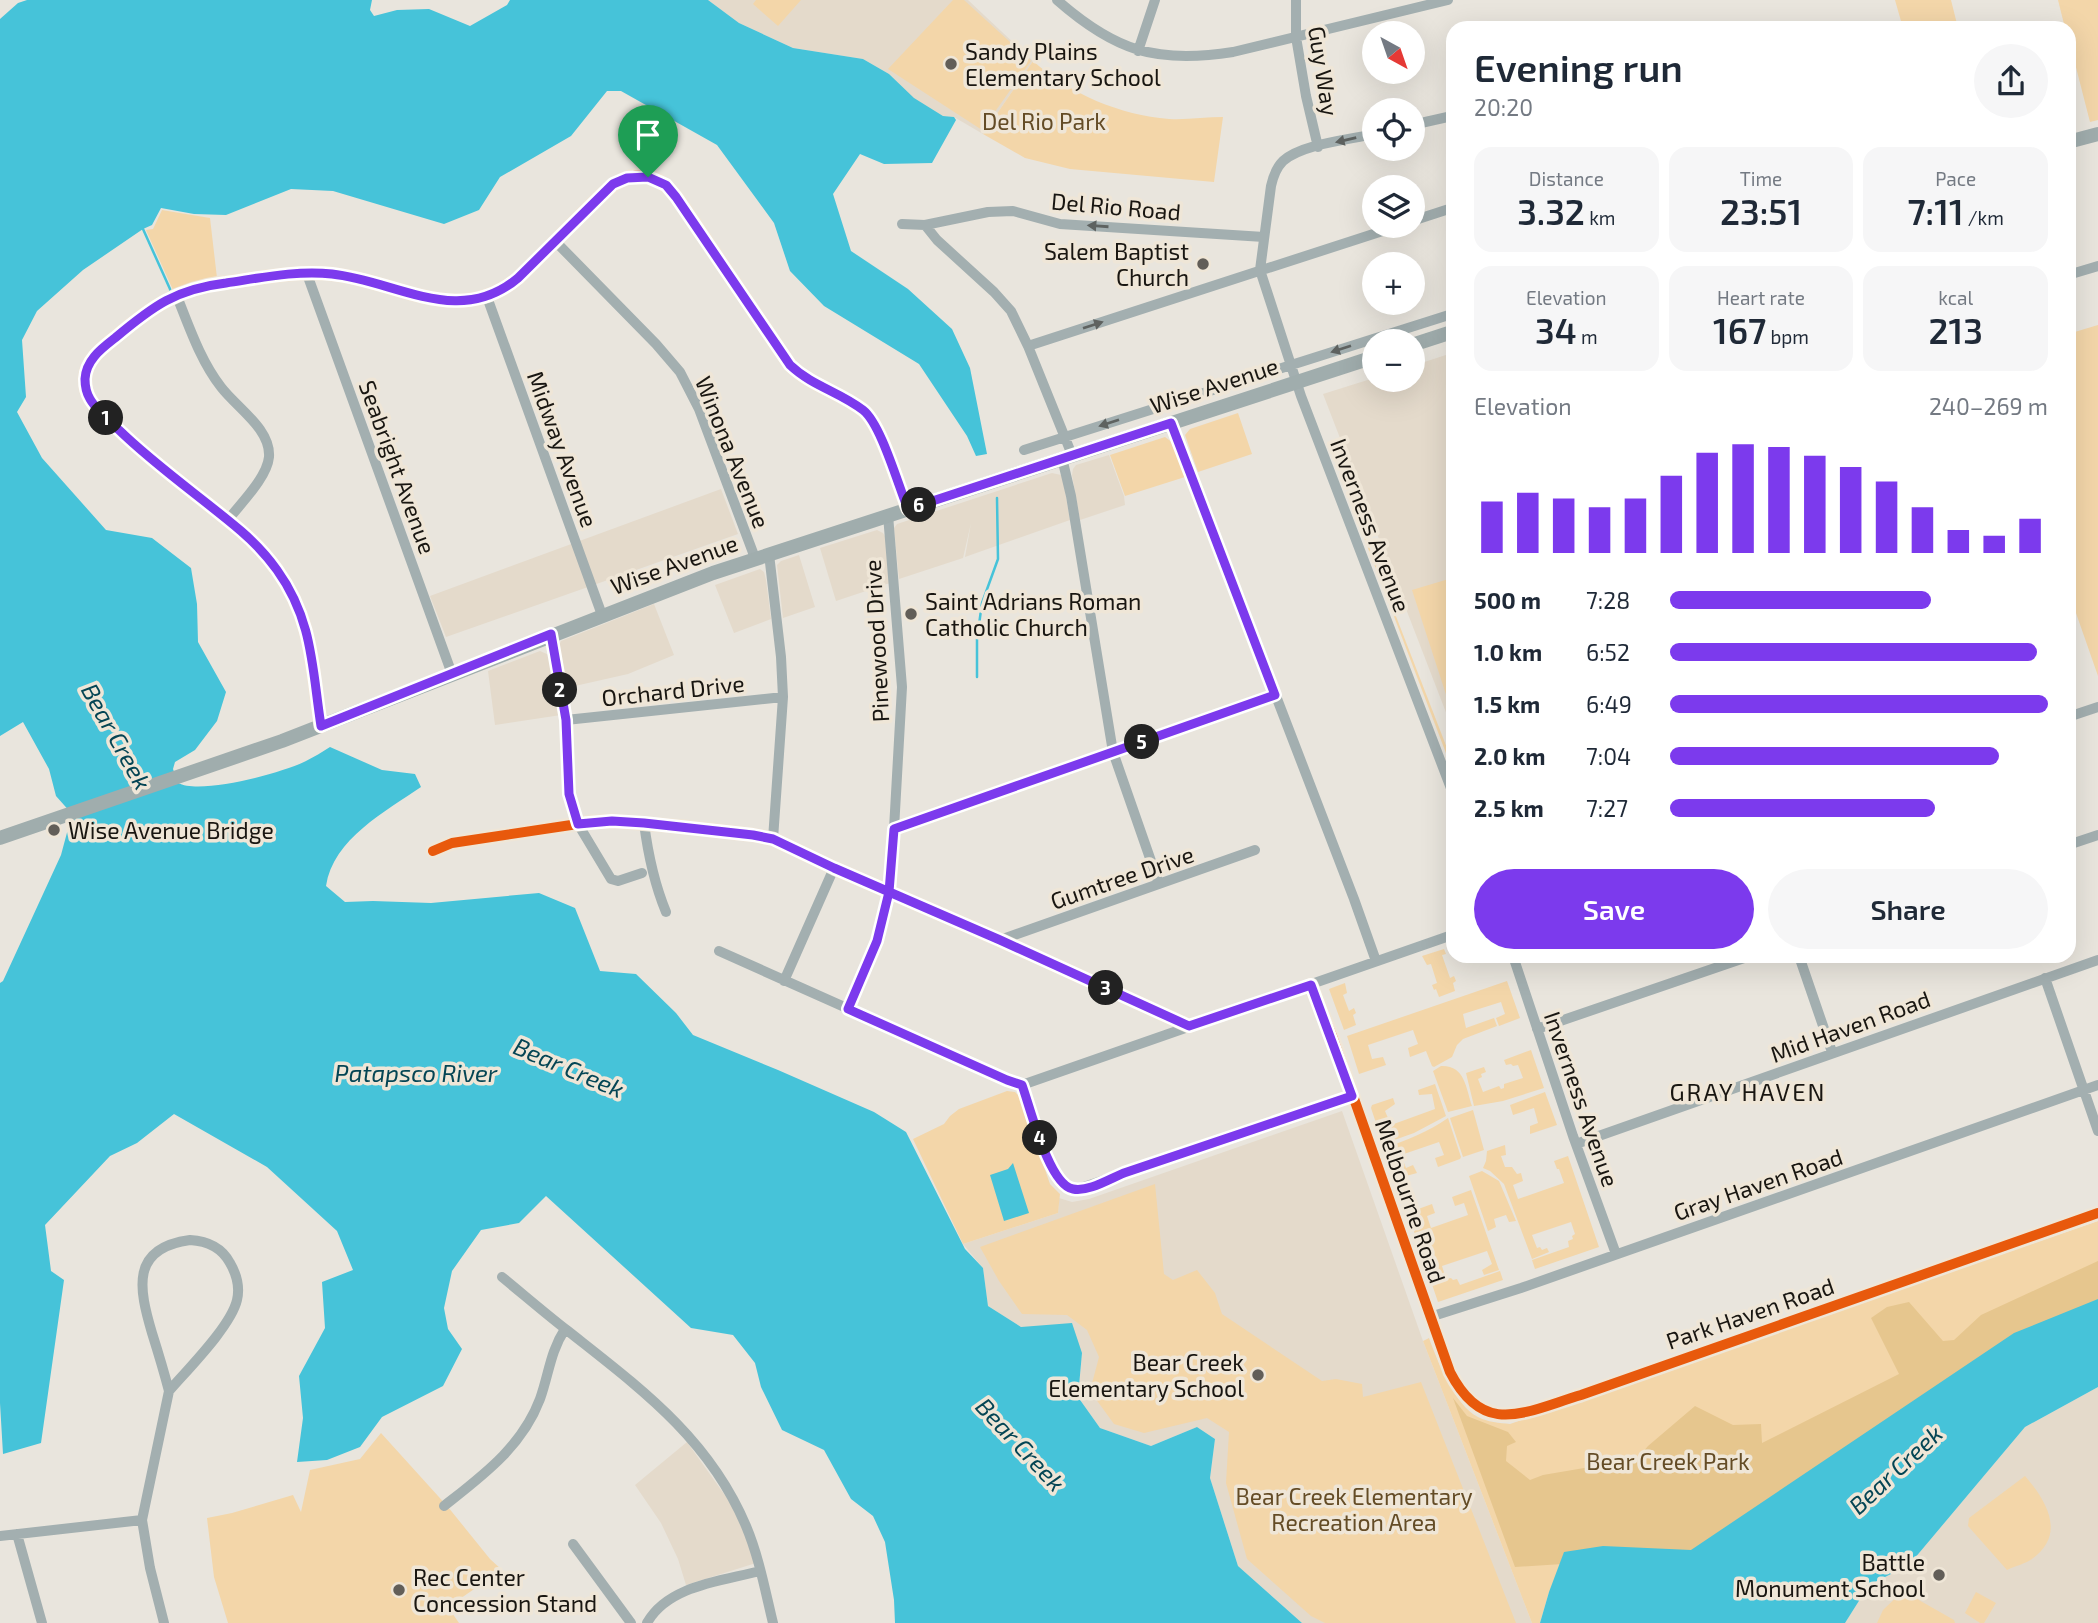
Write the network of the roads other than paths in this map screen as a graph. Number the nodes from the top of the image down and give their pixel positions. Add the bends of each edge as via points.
1 (1057, 0) edge
2 (1155, 0) edge
3 (1296, 0) edge
4 (1448, 0) edge
5 (1296, 37) junction
6 (1138, 51) junction
7 (1446, 117) edge
8 (1425, 122) edge
9 (2098, 134) edge
10 (1362, 137) edge
11 (2076, 140) edge
12 (1318, 147) junction
13 (1446, 210) edge
14 (1425, 217) edge
15 (902, 224) dead end
16 (925, 225) junction
17 (1264, 237) junction
18 (1362, 237) edge
19 (555, 241) junction
20 (2098, 266) edge
21 (1260, 270) junction
22 (2076, 273) edge
23 (307, 274) junction
24 (176, 294) junction
25 (487, 297) junction
26 (1446, 316) edge
27 (1446, 334) edge
28 (1425, 341) edge
29 (1028, 346) junction
30 (1362, 361) edge
31 (1291, 365) junction
32 (1296, 382) junction
33 (1171, 423) junction
34 (1065, 438) junction
35 (1024, 450) dead end
36 (1067, 457) junction
37 (908, 509) junction
38 (888, 515) junction
39 (228, 520) junction
40 (762, 556) junction
41 (602, 615) junction
42 (551, 634) junction
43 (452, 674) junction
44 (1275, 695) junction
45 (783, 697) junction
46 (2098, 707) edge
47 (2076, 714) edge
48 (566, 720) junction
49 (321, 726) junction
50 (1113, 752) junction
51 (1446, 775) edge
52 (644, 823) junction
53 (578, 824) junction
54 (894, 829) junction
55 (2098, 835) edge
56 (0, 838) edge
57 (773, 839) junction
58 (2076, 842) edge
59 (1255, 850) dead end
60 (433, 851) dead end
61 (834, 868) junction
62 (642, 873) dead end
63 (1160, 884) junction
64 (889, 892) junction
65 (666, 912) dead end
66 (1446, 937) edge
67 (1000, 940) junction
68 (719, 950) dead end
69 (2098, 960) edge
70 (1376, 961) junction
71 (1515, 963) edge
72 (1730, 963) edge
73 (1801, 963) edge
74 (2045, 978) junction
75 (783, 981) junction
76 (1311, 985) junction
77 (848, 1009) junction
78 (1189, 1026) junction
79 (1537, 1029) junction
80 (1832, 1052) junction
81 (1022, 1085) junction
82 (2098, 1085) edge
83 (2084, 1090) junction
84 (1352, 1096) junction
85 (2098, 1130) edge
86 (1576, 1144) junction
87 (2098, 1213) edge
88 (1616, 1254) junction
89 (502, 1277) dead end
90 (1430, 1317) junction
91 (565, 1329) junction
92 (1442, 1352) joint
93 (169, 1391) junction
94 (444, 1506) dead end
95 (142, 1520) junction
96 (17, 1534) junction
97 (0, 1536) edge
98 (573, 1544) dead end
99 (760, 1571) junction
100 (42, 1623) edge
101 (164, 1623) edge
102 (631, 1623) edge
103 (647, 1623) edge
104 (773, 1623) edge

1 - 6 street via 1105,37
2 - 6 street
3 - 5 street, Guy Way
4 - 5 street
5 - 6 street via 1204,57
5 - 12 street, Guy Way
7 - 8 street
9 - 11 main road
10 -> 12 street
12 - 17 street via 1291,156 1276,169
13 - 14 street
15 - 16 street, Del Rio Road
17 -> 16 street, Del Rio Road via 1060,224 1013,211
16 - 29 street via 1001,299
17 - 21 street
18 - 21 street
19 - 25 street via 509,285
19 - 37 street via 619,180 641,176 666,185 790,365 873,420
19 - 40 street, Winona Avenue via 680,372
20 - 22 street
29 -> 21 street
21 - 31 street, Inverness Avenue
23 - 24 street via 203,286
23 - 25 street via 331,274 451,302
23 - 43 street, Seabright Avenue
24 - 39 street via 213,375 268,444 265,470
24 - 39 street via 138,318 93,358 86,371 87,393 94,406 140,450
25 - 41 street, Midway Avenue
26 -> 31 street, Wise Avenue
27 - 28 main road
29 - 34 street
30 - 32 main road, Wise Avenue
31 - 32 street, Inverness Avenue
31 -> 34 street, Wise Avenue
32 - 33 main road, Wise Avenue
32 - 51 street, Inverness Avenue
33 - 36 main road, Wise Avenue
33 - 44 street
34 - 35 street, Wise Avenue
34 - 36 street
36 - 37 main road, Wise Avenue
36 - 50 street
37 - 38 main road, Wise Avenue
38 - 40 main road, Wise Avenue
38 - 54 street, Pinewood Drive via 902,687
39 - 49 street via 268,559 296,603 308,634
40 - 41 main road, Wise Avenue
40 - 45 street, Winona Avenue via 781,656
41 - 42 main road, Wise Avenue
42 - 43 main road, Wise Avenue
42 - 48 street
43 - 49 main road, Wise Avenue
44 - 50 street
44 - 70 street
45 - 48 street, Orchard Drive
45 - 57 street, Winona Avenue
46 - 47 street
48 - 53 street via 567,782
49 - 56 main road, Wise Avenue
50 - 54 street
50 - 63 street
52 - 53 street
52 - 57 street
52 - 65 street via 656,889
53 - 60 street via 452,843
53 - 62 street via 611,879
54 - 64 street, Pinewood Drive
55 - 58 street
57 - 61 street
59 - 63 street, Gumtree Drive
61 - 64 street
61 - 75 street
63 - 67 street, Gumtree Drive
64 - 67 street
64 - 77 street, Pinewood Drive via 877,941
66 - 70 street
67 - 78 street
68 - 75 street
69 - 74 street, Mid Haven Road
70 - 76 street
71 - 79 street, Inverness Avenue
72 - 79 street
73 - 80 street
74 - 80 street, Mid Haven Road
74 - 83 street
75 - 77 street
76 - 78 street
76 - 84 street, Melbourne Road
77 - 81 street
78 - 81 street
79 - 86 street, Inverness Avenue
80 - 86 street, Mid Haven Road
81 - 84 street via 1052,1170 1064,1186 1079,1189
82 - 83 street, Gray Haven Road
83 - 85 street
83 - 88 street, Gray Haven Road
84 - 90 street, Melbourne Road
86 - 88 street, Inverness Avenue
87 - 92 street, Park Haven Road via 1581,1395 1509,1415 1485,1412 1466,1399
88 - 90 street, Gray Haven Road
89 - 91 street
90 - 92 street, Melbourne Road
91 - 94 street via 524,1431 499,1461
91 - 99 street via 620,1371 687,1433 732,1498
93 - 93 street via 228,1320 237,1301 238,1283 232,1267 223,1253 204,1242 190,1240 168,1246 149,1262 142,1278 142,1298
93 - 95 street
95 - 96 street
95 - 101 street
96 - 97 street
96 - 100 street
98 - 102 street
99 - 103 street via 676,1595
99 - 104 street

